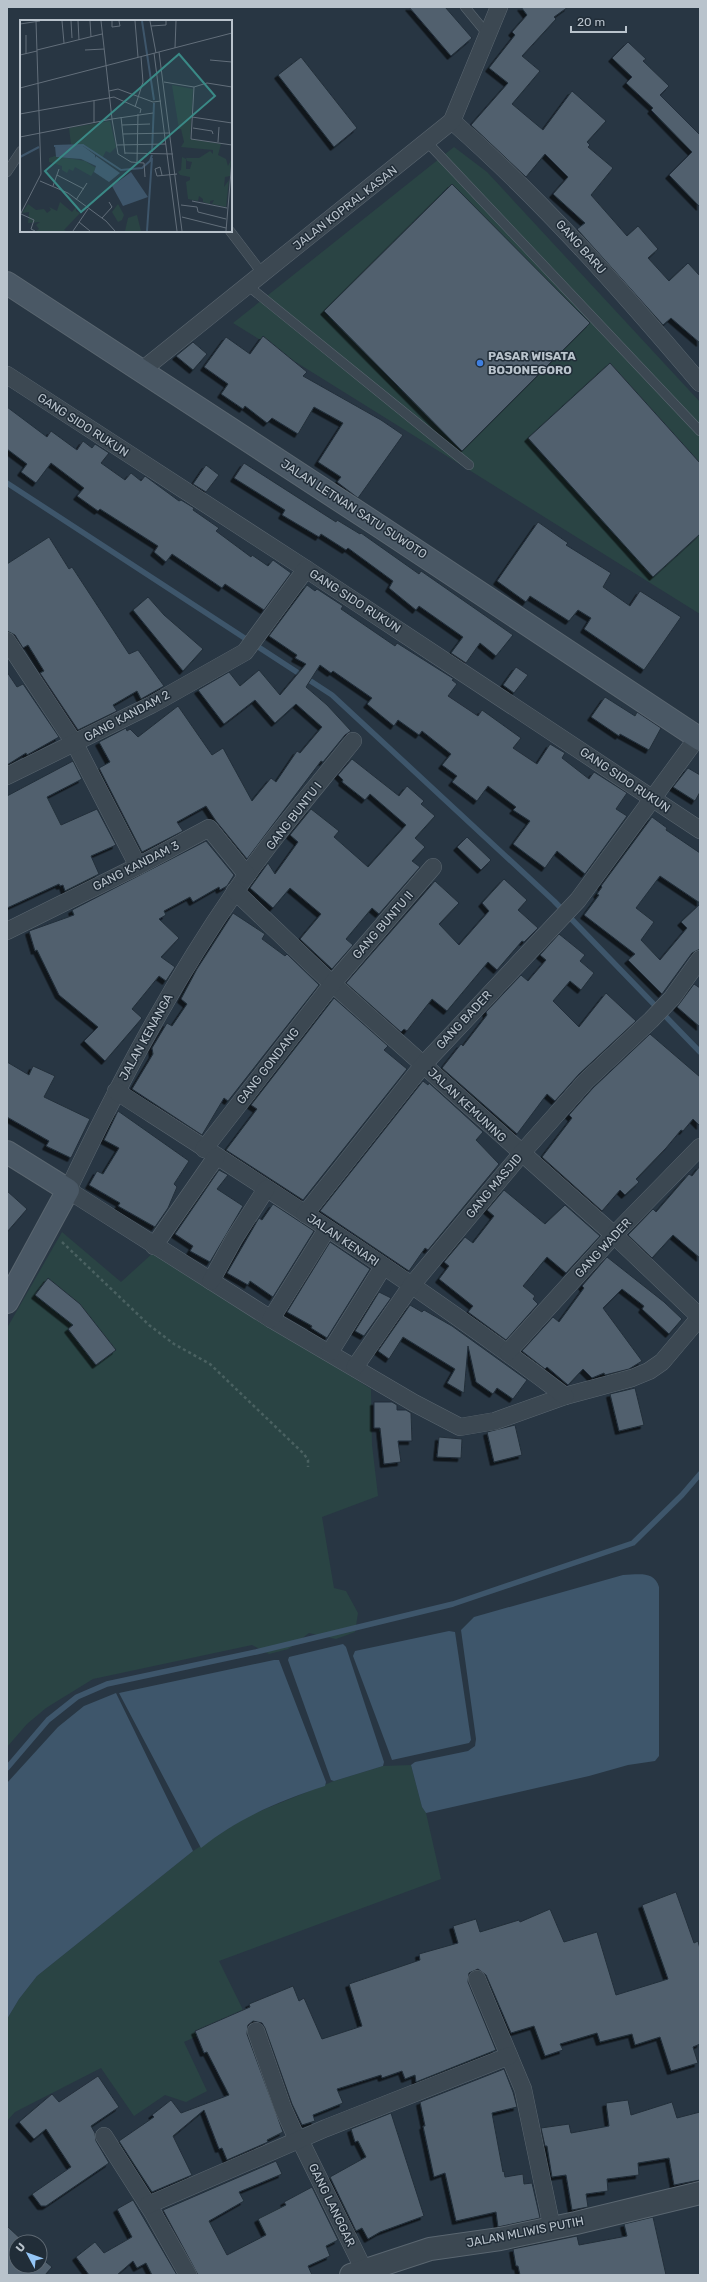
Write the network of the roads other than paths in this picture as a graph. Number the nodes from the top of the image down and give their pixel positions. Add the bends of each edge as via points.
1 (465, 7) edge
2 (499, 7) edge
3 (488, 35) junction
4 (452, 121) junction
5 (427, 142) junction
6 (20, 152) edge
7 (7, 172) edge
8 (231, 232) edge
9 (262, 273) junction
10 (7, 282) edge
11 (247, 285) junction
12 (141, 371) junction
13 (7, 375) edge
14 (700, 383) edge
15 (700, 431) edge
16 (469, 464) dead end
17 (306, 569) junction
18 (7, 641) edge
19 (699, 738) edge
20 (352, 741) dead end
21 (75, 744) junction
22 (7, 776) edge
23 (654, 800) junction
24 (700, 830) edge
25 (138, 866) junction
26 (433, 867) dead end
27 (247, 875) junction
28 (236, 891) junction
29 (7, 931) edge
30 (700, 959) edge
31 (333, 983) junction
32 (423, 1064) junction
33 (116, 1091) junction
34 (700, 1147) edge
35 (7, 1152) edge
36 (210, 1153) junction
37 (521, 1154) junction
38 (266, 1189) junction
39 (68, 1190) junction
40 (305, 1214) junction
41 (327, 1229) junction
42 (614, 1235) junction
43 (154, 1246) junction
44 (383, 1267) junction
45 (211, 1281) junction
46 (411, 1286) junction
47 (7, 1302) edge
48 (700, 1317) edge
49 (271, 1318) junction
50 (330, 1352) junction
51 (508, 1352) junction
52 (355, 1367) junction
53 (565, 1396) junction
54 (477, 1979) dead end
55 (256, 2031) dead end
56 (509, 2056) junction
57 (104, 2136) dead end
58 (299, 2140) junction
59 (700, 2193) edge
60 (148, 2205) junction
61 (552, 2228) junction
62 (357, 2272) edge
63 (188, 2275) edge

1 - 3 lane
2 - 3 street, JALAN KOPRAL KASAN
3 - 4 street, JALAN KOPRAL KASAN
4 - 5 street, JALAN KOPRAL KASAN
4 - 14 street, GANG BARU via 501,164 562,226
5 - 9 street, JALAN KOPRAL KASAN
5 - 15 lane
6 - 7 lane
8 - 9 lane
9 - 11 street, JALAN KOPRAL KASAN
10 - 12 main road, JALAN LETNAN SATU SUWOTO
11 - 12 street, JALAN KOPRAL KASAN
11 - 16 lane
12 - 19 main road, JALAN LETNAN SATU SUWOTO
13 - 17 street, GANG SIDO RUKUN
17 - 21 street, GANG KANDAM 2 via 245,652
17 - 23 street, GANG SIDO RUKUN
18 - 21 street
19 - 23 street
20 - 27 street, GANG BUNTU I
21 - 22 street, GANG KANDAM 2
21 - 25 street
23 - 24 street, GANG SIDO RUKUN
23 - 32 street, GANG BADER via 578,900
25 - 27 street, GANG KANDAM 3 via 208,828
25 - 29 street, GANG KANDAM 3
26 - 31 street, GANG BUNTU II
27 - 28 street, GANG BUNTU I
28 - 31 street, JALAN KEMUNING
28 - 33 street, JALAN KENANGA via 170,991
30 - 37 street, GANG MASJID via 672,998 586,1081
31 - 32 street, JALAN KEMUNING
31 - 36 street, GANG GONDANG
32 - 37 street, JALAN KEMUNING
32 - 40 street, GANG BADER
33 - 36 street, JALAN KENARI
33 - 39 street, JALAN KENANGA
34 - 42 street, GANG WADER
35 - 39 main road
36 - 38 street, JALAN KENARI
36 - 43 street, GANG GONDANG
37 - 42 street, JALAN KEMUNING
37 - 46 street, GANG MASJID
38 - 40 street, JALAN KENARI
38 - 45 street
39 - 43 street
39 - 47 main road
40 - 41 street, JALAN KENARI
41 - 44 street, JALAN KENARI
41 - 49 street
42 - 48 street, JALAN KEMUNING
42 - 51 street, GANG WADER
43 - 45 street
44 - 46 street, JALAN KENARI
44 - 50 street
45 - 49 street
46 - 51 street, JALAN KENARI
46 - 52 street, GANG MASJID
48 - 53 street via 662,1362 649,1371
49 - 50 street
50 - 52 street
51 - 53 street, JALAN KENARI
52 - 53 street via 460,1427 495,1420
54 - 56 street
55 - 58 street, GANG LANGGAR via 283,2108
56 - 58 street
56 - 61 street via 522,2089
57 - 60 street
58 - 60 street
58 - 62 street, GANG LANGGAR
59 - 61 street, JALAN MLIWIS PUTIH
60 - 63 street
61 - 62 street, JALAN MLIWIS PUTIH via 430,2249

